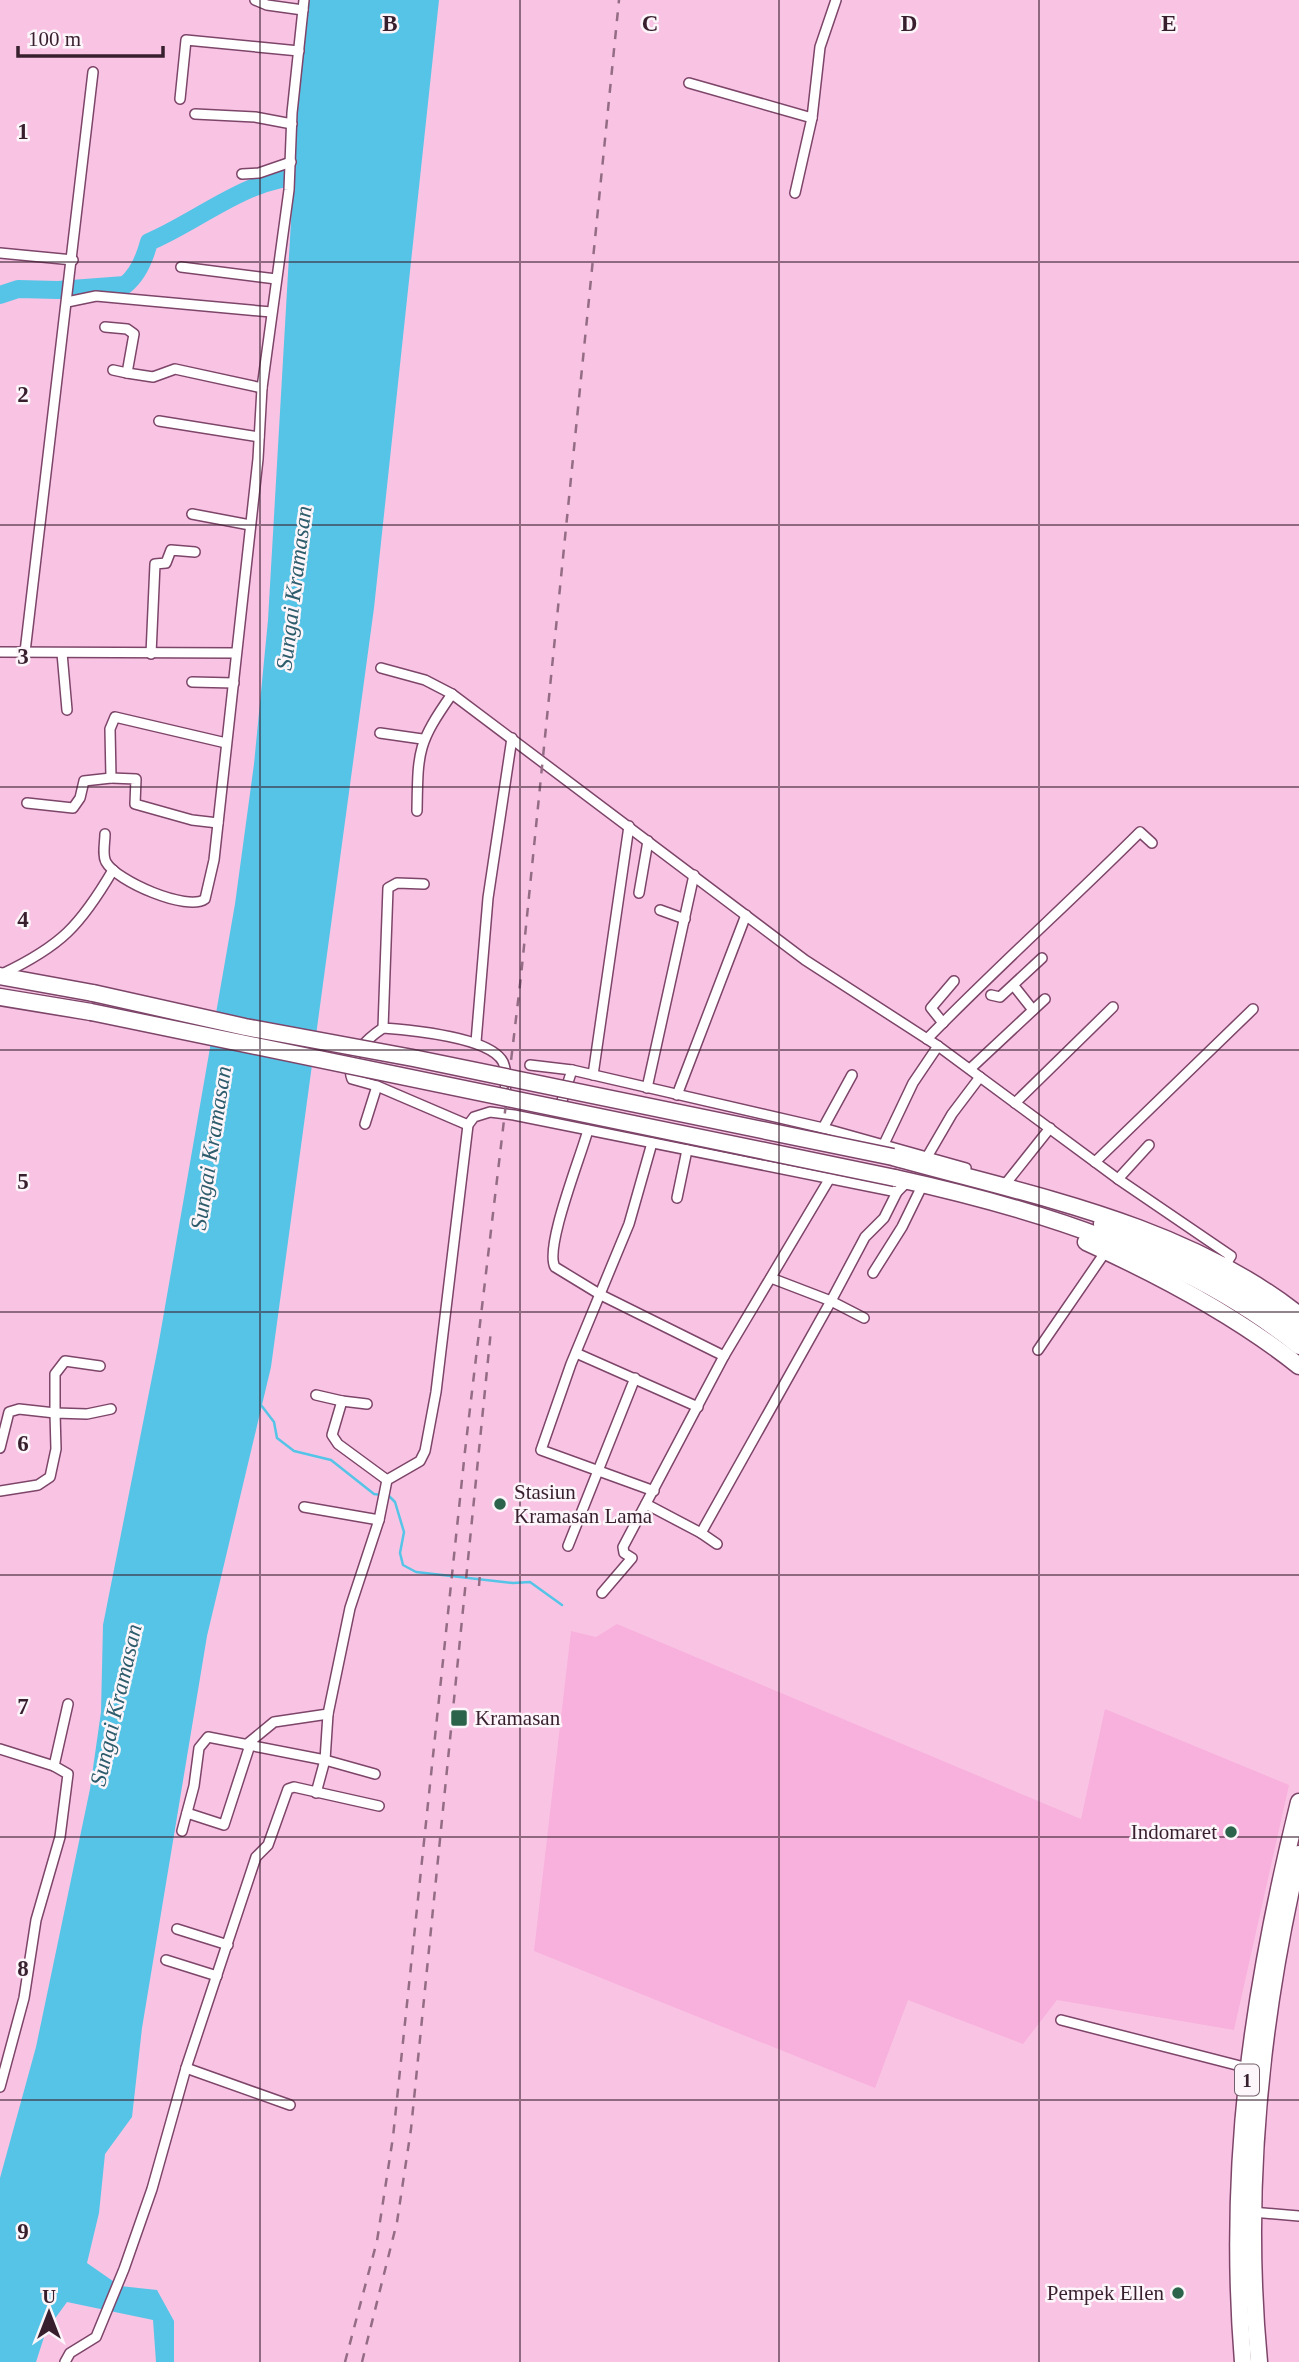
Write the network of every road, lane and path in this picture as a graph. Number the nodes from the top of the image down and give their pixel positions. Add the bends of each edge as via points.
1 (255, 0) edge
2 (836, 0) edge
3 (304, 5) edge
4 (299, 51) junction
5 (93, 72) dead end
6 (689, 83) dead end
7 (180, 99) dead end
8 (195, 114) dead end
9 (812, 118) junction
10 (292, 124) junction
11 (291, 163) junction
12 (242, 174) dead end
13 (795, 193) dead end
14 (0, 253) edge
15 (73, 260) junction
16 (181, 267) dead end
17 (276, 279) junction
18 (67, 299) junction
19 (271, 312) junction
20 (105, 327) dead end
21 (113, 370) dead end
22 (127, 373) junction
23 (262, 388) junction
24 (159, 421) dead end
25 (259, 437) junction
26 (192, 514) dead end
27 (250, 525) junction
28 (195, 552) dead end
29 (0, 652) edge
30 (25, 652) junction
31 (62, 653) junction
32 (236, 653) junction
33 (151, 654) junction
34 (381, 668) dead end
35 (192, 682) dead end
36 (234, 683) junction
37 (452, 694) junction
38 (67, 710) dead end
39 (380, 733) dead end
40 (512, 738) junction
41 (422, 739) junction
42 (226, 743) junction
43 (111, 778) junction
44 (27, 803) dead end
45 (417, 811) dead end
46 (218, 823) junction
47 (629, 826) junction
48 (105, 834) dead end
49 (648, 841) junction
50 (1152, 843) dead end
51 (113, 870) junction
52 (694, 875) junction
53 (424, 884) dead end
54 (639, 893) dead end
55 (660, 910) dead end
56 (746, 915) junction
57 (685, 919) junction
58 (1042, 958) dead end
59 (0, 976) edge
60 (954, 981) dead end
61 (1014, 986) junction
62 (991, 995) dead end
63 (0, 997) edge
64 (1045, 999) dead end
65 (1113, 1007) dead end
66 (1253, 1009) dead end
67 (1033, 1010) junction
68 (943, 1023) junction
69 (383, 1028) junction
70 (928, 1039) junction
71 (476, 1042) junction
72 (938, 1046) junction
73 (530, 1065) dead end
74 (970, 1069) junction
75 (572, 1070) junction
76 (593, 1075) junction
77 (852, 1075) dead end
78 (980, 1077) junction
79 (377, 1086) junction
80 (647, 1088) junction
81 (677, 1095) junction
82 (1015, 1102) junction
83 (505, 1114) junction
84 (365, 1124) dead end
85 (468, 1125) junction
86 (554, 1125) junction
87 (823, 1128) junction
88 (1050, 1128) junction
89 (588, 1130) junction
90 (652, 1143) junction
91 (1149, 1145) dead end
92 (687, 1150) junction
93 (889, 1151) junction
94 (927, 1157) junction
95 (1095, 1162) junction
96 (830, 1178) junction
97 (1118, 1179) junction
98 (906, 1183) junction
99 (1009, 1187) junction
100 (677, 1198) dead end
101 (1114, 1242) junction
102 (1223, 1267) junction
103 (873, 1273) dead end
104 (771, 1278) junction
105 (601, 1295) junction
106 (831, 1301) junction
107 (1299, 1315) edge
108 (864, 1318) dead end
109 (1299, 1331) edge
110 (1299, 1346) edge
111 (1038, 1350) dead end
112 (576, 1353) junction
113 (724, 1356) junction
114 (100, 1366) dead end
115 (1299, 1366) edge
116 (635, 1378) junction
117 (316, 1395) dead end
118 (342, 1401) junction
119 (367, 1404) dead end
120 (698, 1407) junction
121 (111, 1409) dead end
122 (55, 1413) junction
123 (0, 1448) edge
124 (598, 1469) junction
125 (386, 1484) junction
126 (0, 1491) edge
127 (654, 1491) junction
128 (646, 1504) junction
129 (304, 1507) dead end
130 (379, 1520) junction
131 (701, 1533) junction
132 (717, 1544) dead end
133 (568, 1546) dead end
134 (602, 1593) dead end
135 (68, 1704) dead end
136 (328, 1714) junction
137 (248, 1745) junction
138 (0, 1749) edge
139 (324, 1760) junction
140 (54, 1766) junction
141 (375, 1774) dead end
142 (316, 1793) junction
143 (1299, 1802) edge
144 (379, 1806) dead end
145 (187, 1813) junction
146 (182, 1831) dead end
147 (1299, 1854) edge
148 (177, 1929) dead end
149 (228, 1945) junction
150 (166, 1960) dead end
151 (217, 1976) junction
152 (1061, 2021) dead end
153 (186, 2068) junction
154 (1248, 2068) junction
155 (0, 2087) edge
156 (290, 2105) dead end
157 (1249, 2142) junction
158 (1252, 2212) junction
159 (1296, 2215) edge
160 (1245, 2277) junction
161 (65, 2362) edge
162 (1243, 2362) edge
163 (1259, 2362) edge

1 - 3 street
2 - 9 street via 820,47
3 - 4 street
4 - 7 street via 186,40
4 - 10 street
5 - 15 street
6 - 9 street
8 - 10 street
9 - 13 street
10 - 11 street
11 - 12 street
11 - 17 street
14 - 15 street
15 - 18 street
16 - 17 street
17 - 19 street
18 - 19 street via 96,296
18 - 30 street
19 - 23 street
20 - 22 street via 134,334
21 - 22 street
22 - 23 street via 153,377 175,369
23 - 25 street
24 - 25 street
25 - 27 street
26 - 27 street
27 - 32 street
28 - 33 street via 171,550 166,563 155,564
29 - 30 street
30 - 31 street
31 - 33 street
31 - 38 street
32 - 33 street
32 - 36 street
34 - 37 street via 425,680
35 - 36 street
36 - 42 street
37 - 40 street
37 - 41 street
39 - 41 street
40 - 47 street
40 - 71 street via 488,898
41 - 45 street
42 - 43 street via 115,717 110,729
42 - 46 street
43 - 44 street via 84,781 73,808
43 - 46 street via 136,779 135,804
46 - 51 street via 211,880 203,902 148,892
47 - 49 street
47 - 76 street
48 - 51 street via 105,858
49 - 52 street
49 - 54 street
50 - 68 street via 1140,832
51 - 59 street via 83,919 66,936
52 - 56 street
52 - 57 street
53 - 69 street via 397,883 388,888
55 - 57 street
56 - 70 street via 805,960
56 - 81 street
57 - 80 street
58 - 61 street
59 - 93 highway, bridge
60 - 68 street via 931,1008
61 - 62 street via 998,998
61 - 67 street
63 - 98 highway, bridge via 91,1012
64 - 67 street
65 - 82 street
66 - 95 street
67 - 74 street
68 - 70 street
69 - 71 street
69 - 79 street via 365,1040 350,1075
70 - 72 street
71 - 83 street via 504,1065
72 - 74 street
72 - 93 street via 913,1083
73 - 75 street
74 - 78 street
75 - 76 street
75 - 86 street
76 - 80 street
77 - 87 street
78 - 82 street
78 - 94 street
79 - 84 street
79 - 85 street
80 - 81 street
81 - 87 street
82 - 88 street
83 - 85 street via 490,1112 474,1117
83 - 86 street
85 - 125 street via 425,1451 420,1461
86 - 89 street
87 - 93 street
88 - 95 street
88 - 99 street
89 - 90 street
89 - 105 street via 551,1252 555,1267
90 - 92 street
90 - 105 street via 629,1224
91 - 97 street
92 - 96 street
92 - 100 street
93 - 94 street
93 - 99 highway
94 - 99 street
95 - 97 street
96 - 98 street
96 - 104 street
97 - 102 street via 1231,1256
98 - 101 highway via 1007,1207
98 - 103 street via 902,1227
98 - 106 street via 884,1218 865,1237
99 - 101 highway
99 - 102 highway via 1136,1225
101 - 109 highway via 1249,1294
101 - 110 highway via 1219,1291
101 - 111 street
101 - 115 highway via 1137,1264 1262,1336
102 - 107 highway
104 - 106 street
104 - 113 street
105 - 112 street
105 - 113 street
106 - 108 street
106 - 131 street
112 - 116 street
112 - 124 street via 541,1450
113 - 120 street
114 - 122 street via 65,1361 57,1368
116 - 120 street
116 - 124 street
117 - 118 street
118 - 119 street
118 - 125 street via 332,1429 334,1440
120 - 127 street
121 - 122 street
122 - 123 street via 9,1412
122 - 126 street via 57,1449 50,1477 38,1485
124 - 127 street
124 - 133 street
125 - 130 street
127 - 128 street
128 - 131 street
128 - 134 street via 623,1547 632,1558
129 - 130 street
130 - 136 street via 350,1608
131 - 132 street
135 - 140 street
136 - 137 street via 274,1722
136 - 139 street
137 - 139 street
137 - 145 street via 215,1737 200,1744
137 - 145 street via 224,1825
138 - 140 street
139 - 141 street
139 - 142 street
140 - 155 street via 68,1774 65,1812
142 - 144 street
142 - 149 street via 288,1789 268,1845 256,1857
143 - 154 highway, 1 via 1264,1950
145 - 146 street
147 - 157 highway, 1 via 1276,1959
148 - 149 street
149 - 151 street
150 - 151 street
151 - 153 street
152 - 154 street
153 - 156 street
153 - 161 street via 124,2269 96,2337 70,2353
154 - 157 highway, 1
157 - 158 highway, 1
157 - 160 highway, 1
158 - 159 street
158 - 160 highway, 1
160 - 162 highway, 1
160 - 163 highway, 1

